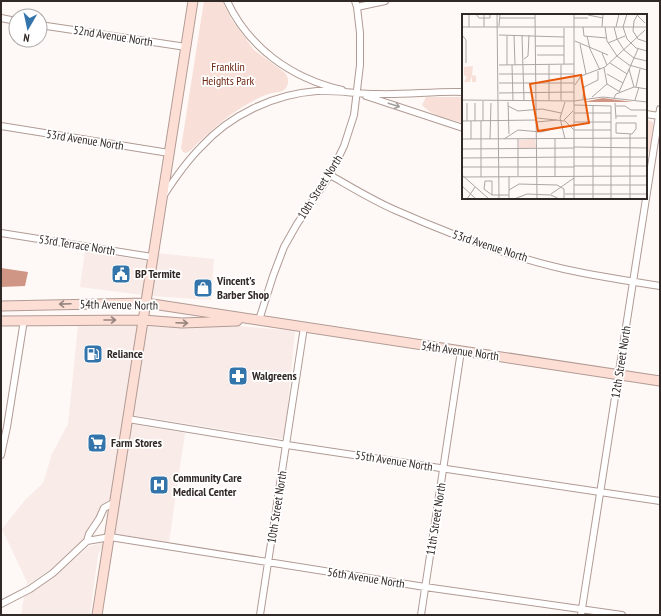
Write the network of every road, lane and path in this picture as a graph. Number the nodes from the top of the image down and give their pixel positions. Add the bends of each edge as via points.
1 (193, 1) edge
2 (227, 1) edge
3 (385, 1) edge
4 (356, 4) edge
5 (48, 26) edge
6 (186, 47) junction
7 (462, 92) edge
8 (357, 93) junction
9 (660, 109) edge
10 (647, 114) edge
11 (659, 116) junction
12 (1, 126) edge
13 (462, 128) edge
14 (658, 138) edge
15 (169, 153) junction
16 (649, 162) edge
17 (330, 175) junction
18 (647, 177) edge
19 (162, 198) junction
20 (644, 199) edge
21 (1, 233) edge
22 (152, 257) junction
23 (633, 282) junction
24 (660, 286) edge
25 (146, 303) junction
26 (1, 306) edge
27 (24, 320) junction
28 (143, 320) junction
29 (259, 320) junction
30 (1, 321) edge
31 (304, 327) junction
32 (462, 351) junction
33 (620, 374) junction
34 (660, 381) edge
35 (128, 419) junction
36 (287, 445) junction
37 (1, 455) edge
38 (443, 469) junction
39 (600, 492) junction
40 (660, 501) edge
41 (114, 502) junction
42 (110, 538) junction
43 (87, 542) junction
44 (268, 562) junction
45 (425, 587) junction
46 (1, 604) edge
47 (582, 612) edge
48 (97, 615) edge
49 (260, 615) edge
50 (421, 615) edge
51 (622, 615) edge

1 - 6 main road
2 - 8 street via 250,37 284,67 308,79
3 - 4 street
4 - 8 street, 10th Street North via 360,33
5 - 6 street, 52nd Avenue North
6 - 15 main road
7 - 8 street
8 -> 13 street
8 - 17 street, 10th Street North via 354,115 344,146
8 - 19 street via 318,91 297,94 265,103 239,116 201,146
9 - 11 street, 12th Street North
10 - 11 street
11 - 14 street, 12th Street North
12 - 15 street, 53rd Avenue North
14 - 16 street, 12th Street North
15 - 19 main road
16 - 18 street, 12th Street North
17 - 23 street, 53rd Avenue North via 393,209 447,232 522,258 563,269
17 - 29 street, 10th Street North via 284,248
19 - 22 main road
20 - 23 street, 12th Street North
21 - 22 street, 53rd Terrace North
22 - 25 main road
23 - 24 street, 53rd Avenue North
23 - 33 street, 12th Street North
25 -> 26 main road, 54th Avenue North
25 - 28 main road
25 - 29 main road, 54th Avenue North
27 -> 28 main road, 54th Avenue North
27 - 30 main road, 54th Avenue North
27 - 37 street via 8,427
28 -> 29 main road, 54th Avenue North via 182,323
28 - 35 main road
29 - 31 main road, 54th Avenue North
31 - 32 main road, 54th Avenue North
31 - 36 street, 10th Street North
32 - 33 main road, 54th Avenue North
32 - 38 street, 11th Street North
33 - 34 main road, 54th Avenue North
33 - 39 street, 12th Street North
35 - 36 street, 55th Avenue North
35 - 41 main road
36 - 38 street, 55th Avenue North
36 - 44 street, 10th Street North
38 - 39 street, 55th Avenue North
38 - 45 street, 11th Street North
39 - 40 street, 55th Avenue North
39 - 47 street, 12th Street North
41 - 42 main road
41 - 43 street via 104,508
42 - 43 street, 56th Avenue North
42 - 44 street, 56th Avenue North
42 - 48 main road
43 - 46 street via 53,573
44 - 45 street, 56th Avenue North
44 - 49 street, 10th Street North
45 - 47 street, 56th Avenue North
45 - 50 street, 11th Street North
47 - 51 street, 56th Avenue North

